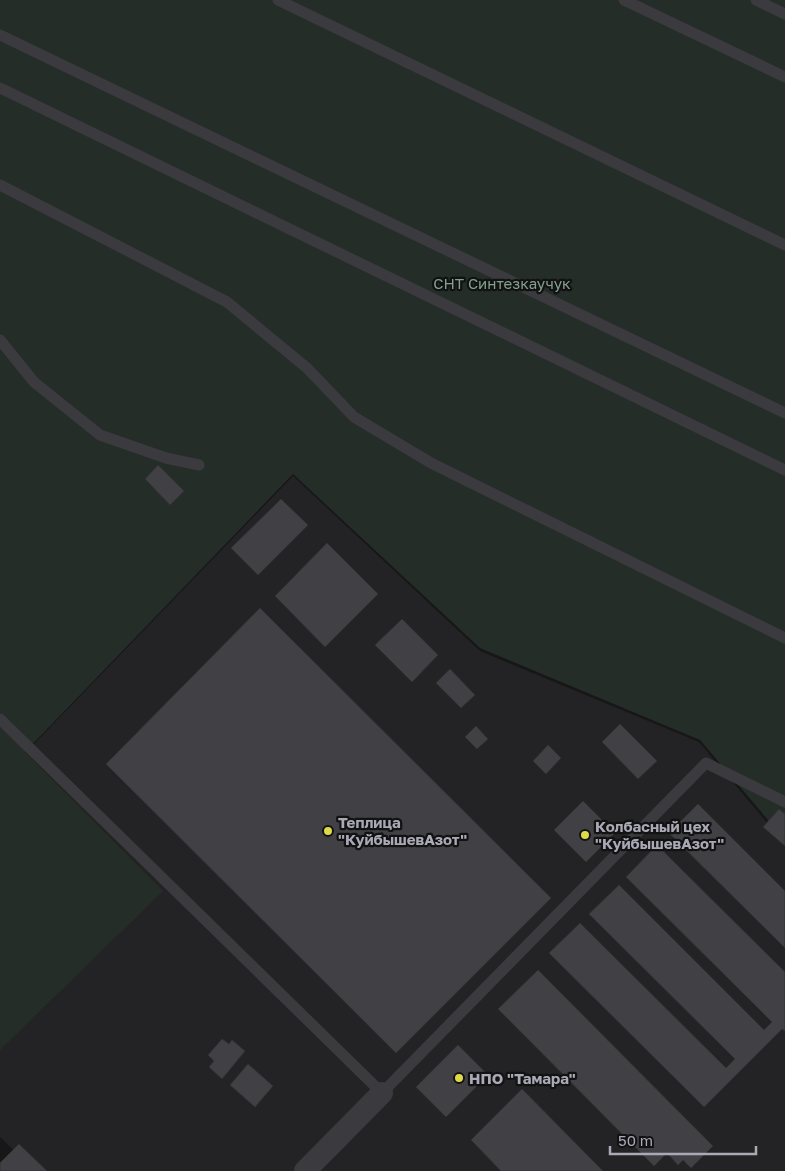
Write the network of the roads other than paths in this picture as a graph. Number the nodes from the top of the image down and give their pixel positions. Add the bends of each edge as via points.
1 (278, 0) edge
2 (624, 0) edge
3 (756, 0) edge
4 (785, 14) edge
5 (0, 34) edge
6 (785, 77) edge
7 (0, 88) edge
8 (0, 185) edge
9 (785, 245) edge
10 (0, 340) edge
11 (785, 413) edge
12 (200, 465) dead end
13 (785, 470) edge
14 (785, 638) edge
15 (0, 719) edge
16 (785, 802) edge
17 (382, 1093) junction
18 (306, 1171) edge

1 - 9 lane
2 - 6 lane
3 - 4 lane
5 - 11 lane
7 - 13 lane
8 - 14 lane via 227,302 307,368 354,417 430,462
10 - 12 lane via 34,382 100,435 166,458
15 - 17 lane
16 - 17 lane via 706,763
17 - 18 street

